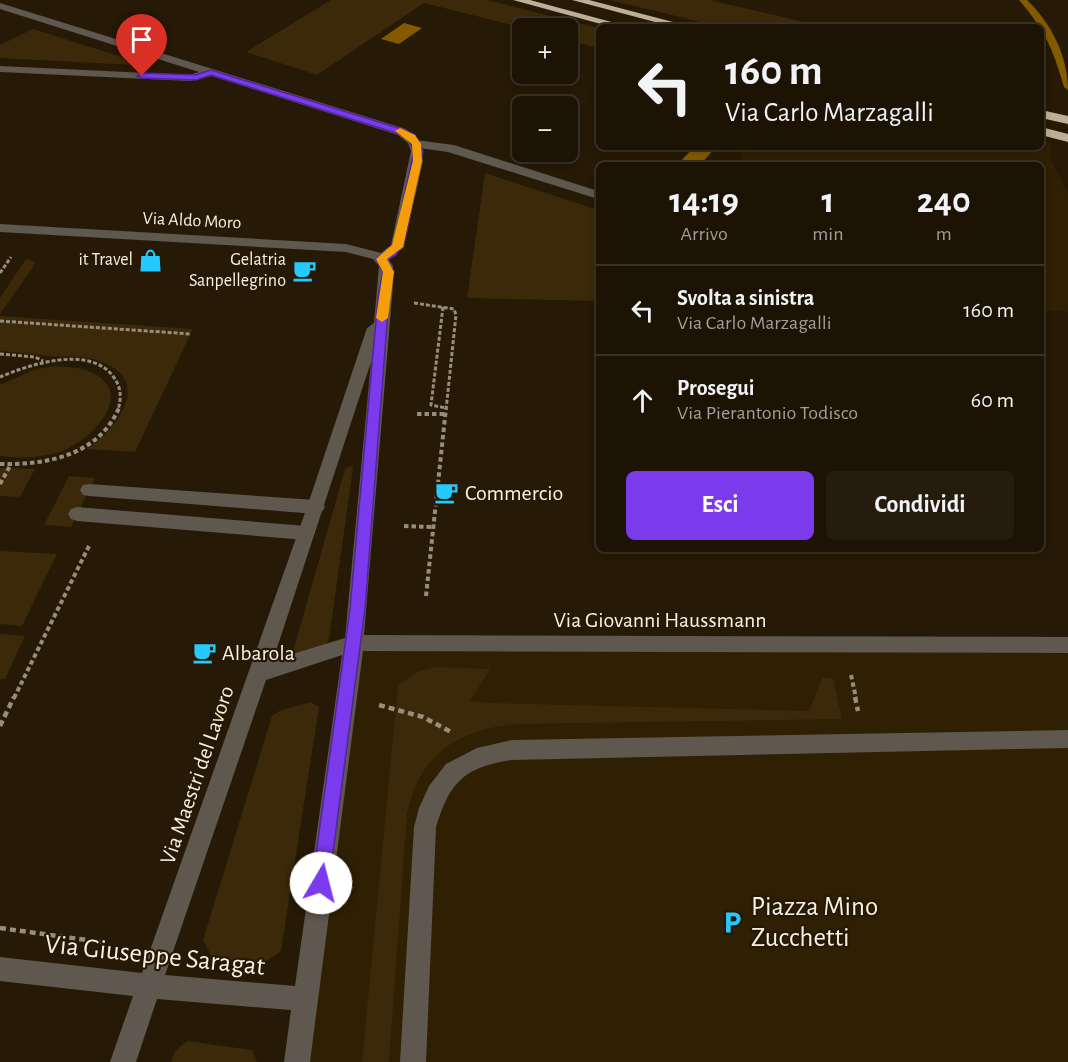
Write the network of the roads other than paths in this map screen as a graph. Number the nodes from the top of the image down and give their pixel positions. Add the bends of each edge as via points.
1 (518, 0) edge
2 (577, 0) edge
3 (0, 6) edge
4 (613, 24) edge
5 (675, 24) edge
6 (0, 69) edge
7 (211, 72) junction
8 (1044, 115) edge
9 (1068, 120) edge
10 (1046, 133) edge
11 (1068, 138) edge
12 (416, 144) junction
13 (596, 194) edge
14 (0, 228) edge
15 (381, 259) junction
16 (384, 298) junction
17 (89, 490) dead end
18 (316, 507) junction
19 (77, 514) dead end
20 (306, 532) junction
21 (354, 643) junction
22 (1068, 645) edge
23 (257, 674) junction
24 (1068, 739) edge
25 (0, 969) edge
26 (148, 986) junction
27 (305, 999) junction
28 (123, 1062) edge
29 (297, 1062) edge
30 (413, 1062) edge

1 - 4 highway
2 - 5 highway
3 - 7 street
6 - 7 street via 189,78
7 - 12 street via 402,132
8 - 9 highway
10 - 11 highway
12 - 13 street via 450,148
12 - 15 street via 417,161 400,240
14 - 15 street, Via Aldo Moro via 346,248
15 - 16 street, Via Maestri del Lavoro via 388,272
16 - 18 street, Via Maestri del Lavoro
16 - 21 street, Via Maestri del Lavoro
17 - 18 street
18 - 20 street, Via Maestri del Lavoro
19 - 20 street
20 - 23 street, Via Maestri del Lavoro
21 - 22 street, Via Giovanni Haussmann
21 - 23 street, Via Giovanni Haussmann
21 - 27 street, Via Maestri del Lavoro
23 - 26 street, Via Maestri del Lavoro
24 - 30 street via 512,750 483,754 457,766 440,784 425,827
25 - 26 street, Via Giuseppe Saragat
26 - 27 street, Via Giuseppe Saragat
26 - 28 street, Via Maestri del Lavoro
27 - 29 street, Via Maestri del Lavoro

